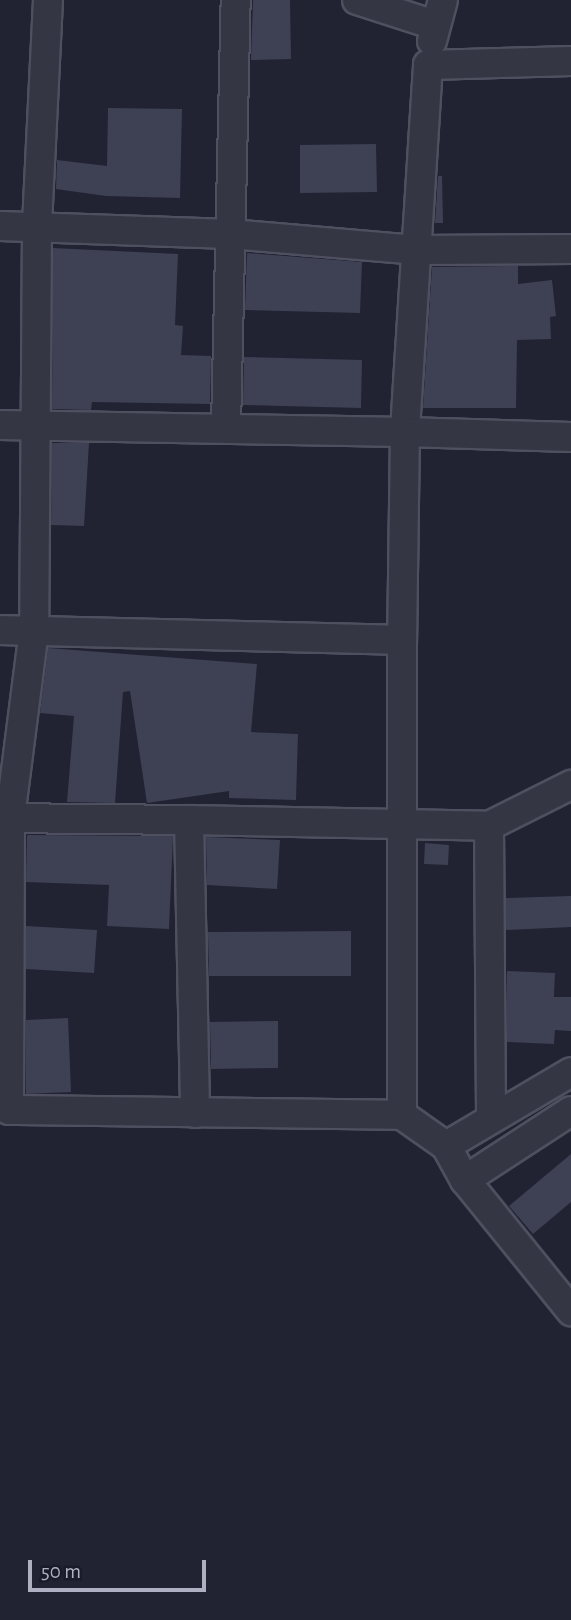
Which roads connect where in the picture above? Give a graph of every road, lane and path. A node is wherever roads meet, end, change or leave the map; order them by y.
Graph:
1 (48, 0) edge
2 (236, 0) edge
3 (358, 0) edge
4 (439, 13) edge
5 (571, 61) edge
6 (428, 65) junction
7 (0, 226) edge
8 (37, 227) junction
9 (230, 234) junction
10 (571, 249) edge
11 (418, 250) junction
12 (0, 425) edge
13 (36, 426) junction
14 (226, 427) junction
15 (405, 432) junction
16 (571, 437) edge
17 (0, 630) edge
18 (34, 630) junction
19 (402, 640) junction
20 (571, 785) edge
21 (5, 818) edge
22 (190, 820) junction
23 (399, 822) junction
24 (489, 826) junction
25 (3, 1003) edge
26 (571, 1072) edge
27 (571, 1111) edge
28 (195, 1113) junction
29 (402, 1115) junction
30 (491, 1118) junction
31 (446, 1146) junction
32 (466, 1180) junction
33 (571, 1311) edge

1 - 8 street
2 - 9 street
3 - 4 street
4 - 6 street
5 - 6 street
6 - 11 street
7 - 8 street
8 - 9 street
8 - 13 street
9 - 11 street
9 - 14 street
10 - 11 street
11 - 15 street
12 - 13 street
13 - 14 street
13 - 18 street
14 - 15 street
15 - 16 street
15 - 19 street
17 - 18 street
18 - 19 street
18 - 21 street
19 - 23 street
20 - 24 street
21 - 22 street
21 - 25 street
22 - 23 street
22 - 28 street
23 - 24 street
23 - 29 street
24 - 30 street
25 - 28 street
26 - 30 street
27 - 32 street
28 - 29 street
29 - 31 street
30 - 31 street
31 - 32 street
32 - 33 street

